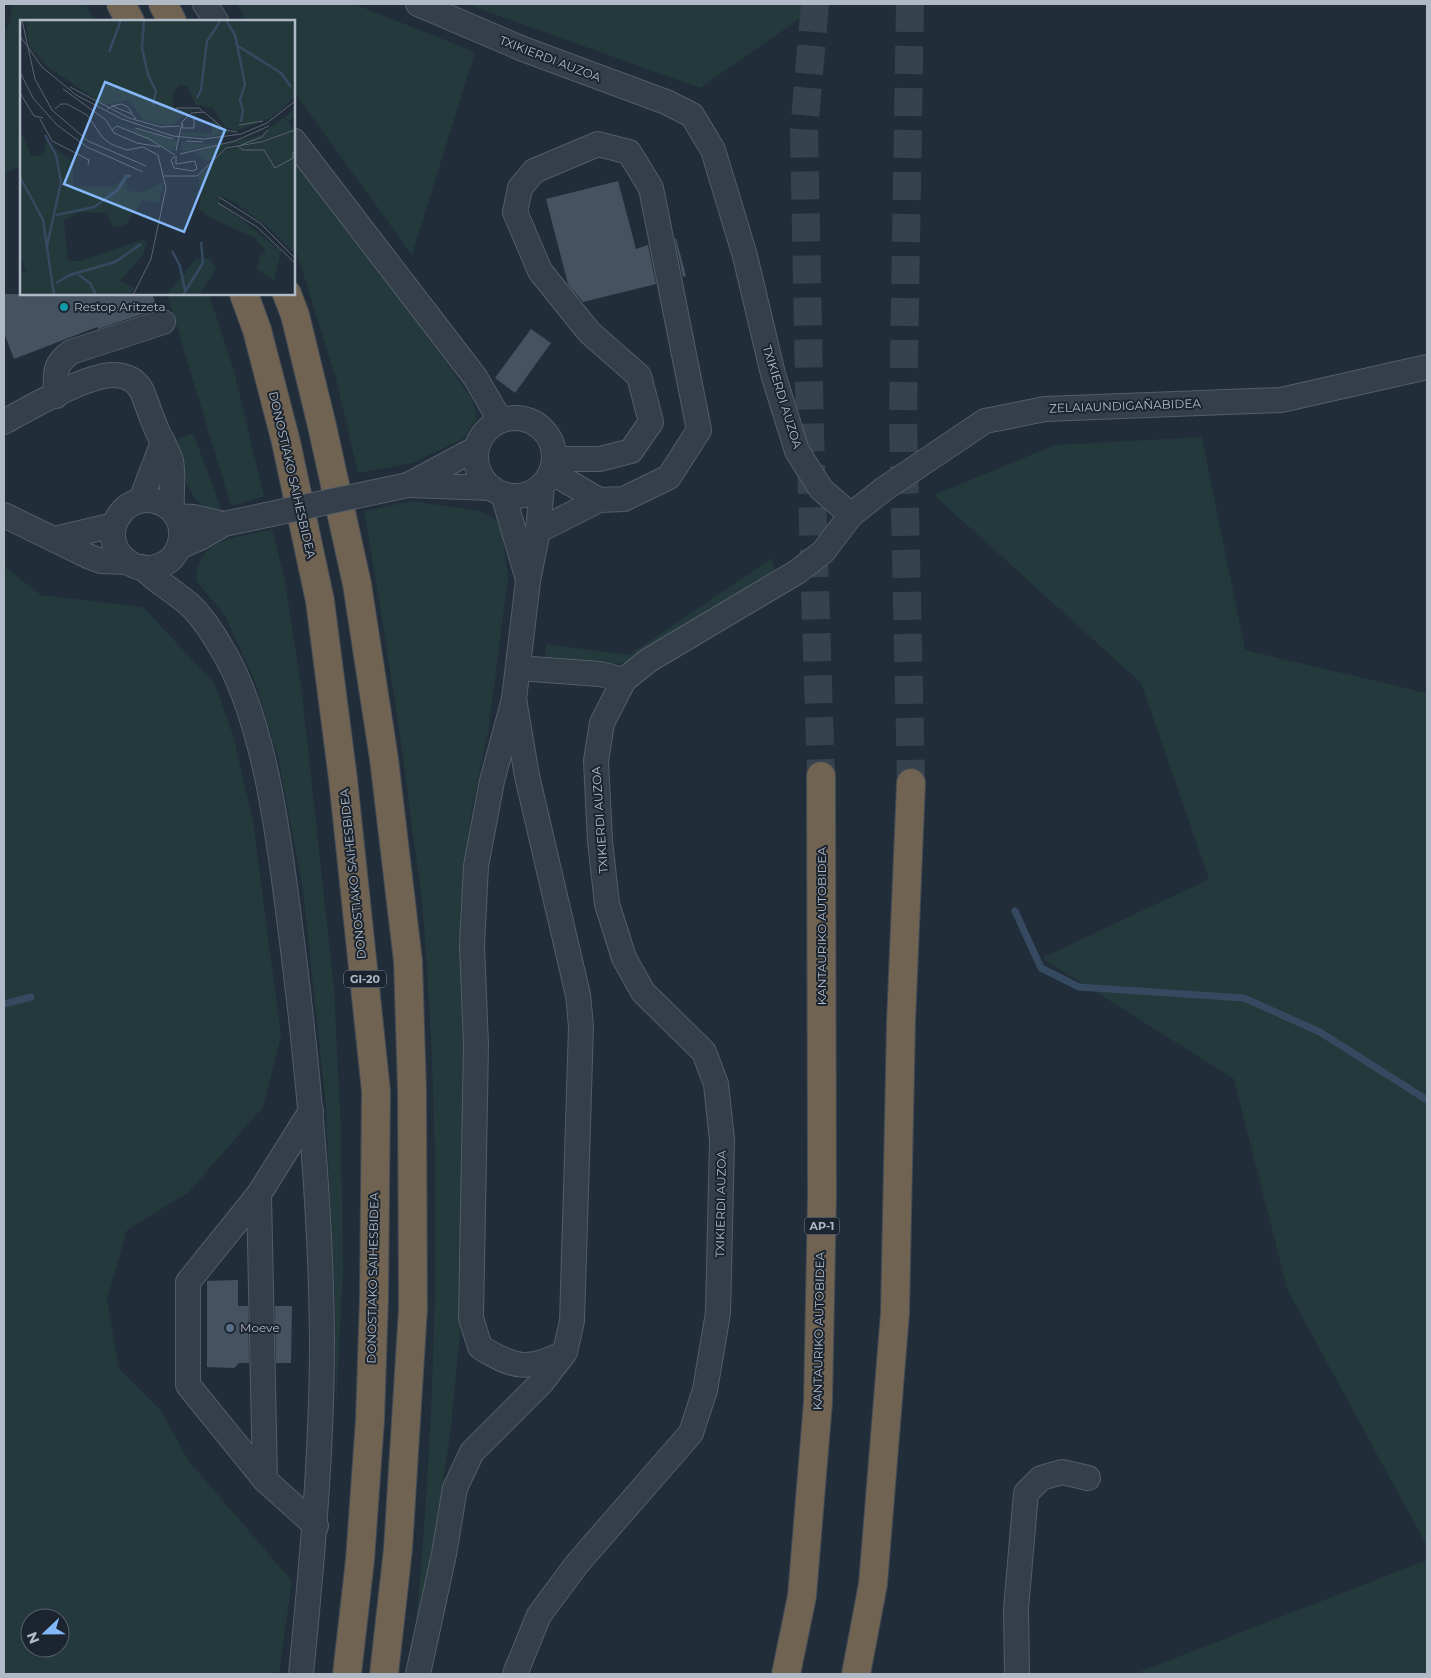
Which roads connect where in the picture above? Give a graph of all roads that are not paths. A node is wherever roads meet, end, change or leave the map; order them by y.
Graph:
1 (121, 4) edge
2 (163, 4) edge
3 (205, 4) edge
4 (418, 4) edge
5 (129, 20) edge
6 (171, 20) edge
7 (215, 20) edge
8 (295, 142) edge
9 (244, 295) edge
10 (287, 295) edge
11 (163, 322) dead end
12 (1427, 367) edge
13 (56, 396) junction
14 (500, 420) junction
15 (4, 422) edge
16 (163, 442) junction
17 (476, 448) junction
18 (549, 472) junction
19 (408, 485) junction
20 (497, 491) junction
21 (141, 500) junction
22 (599, 500) junction
23 (174, 513) junction
24 (4, 515) edge
25 (851, 515) junction
26 (224, 524) junction
27 (114, 525) junction
28 (538, 531) junction
29 (55, 539) junction
30 (176, 552) junction
31 (135, 565) junction
32 (528, 580) junction
33 (191, 607) junction
34 (518, 668) junction
35 (624, 680) junction
36 (514, 699) junction
37 (822, 776) tunnel mouth
38 (911, 783) tunnel mouth
39 (311, 1111) junction
40 (259, 1194) junction
41 (565, 1352) junction
42 (1088, 1478) dead end
43 (265, 1480) junction
44 (316, 1526) junction
45 (301, 1674) edge
46 (347, 1674) edge
47 (384, 1674) edge
48 (418, 1674) edge
49 (515, 1674) edge
50 (786, 1674) edge
51 (856, 1674) edge
52 (1017, 1674) edge

1 - 5 highway
2 - 6 highway
3 - 7 street
4 - 25 street, TXIKIERDI AUZOA
8 - 14 street
9 - 46 highway, DONOSTIAKO SAIHESBIDEA / GI-20
10 - 47 highway
11 - 13 street
12 - 25 street, ZELAIAUNDIGAÑABIDEA
13 - 15 street
13 - 16 street
14 - 17 street
14 - 18 street
16 - 21 street
16 - 23 street
17 - 19 street
17 - 20 street
18 - 20 street
18 - 22 street
18 - 22 street
18 - 28 street
19 - 20 street
19 - 26 street, bridge
20 - 32 street
21 - 23 street
21 - 27 street
22 - 28 street
23 - 26 street
23 - 30 street
24 - 29 street
25 - 35 street, TXIKIERDI AUZOA
26 - 30 street
27 - 29 street
27 - 31 street
28 - 32 street
29 - 31 street
30 - 31 street
30 - 33 street
31 - 33 street
32 - 34 street
33 - 39 street
34 - 35 street
34 - 36 street
35 - 49 street, TXIKIERDI AUZOA
36 - 41 street
36 - 41 street
37 - 50 highway, KANTAURIKO AUTOBIDEA / AP-1
38 - 51 highway
39 - 40 street
39 - 44 street
40 - 43 street
40 - 43 street
41 - 48 street
42 - 52 street
43 - 44 street
44 - 45 street

